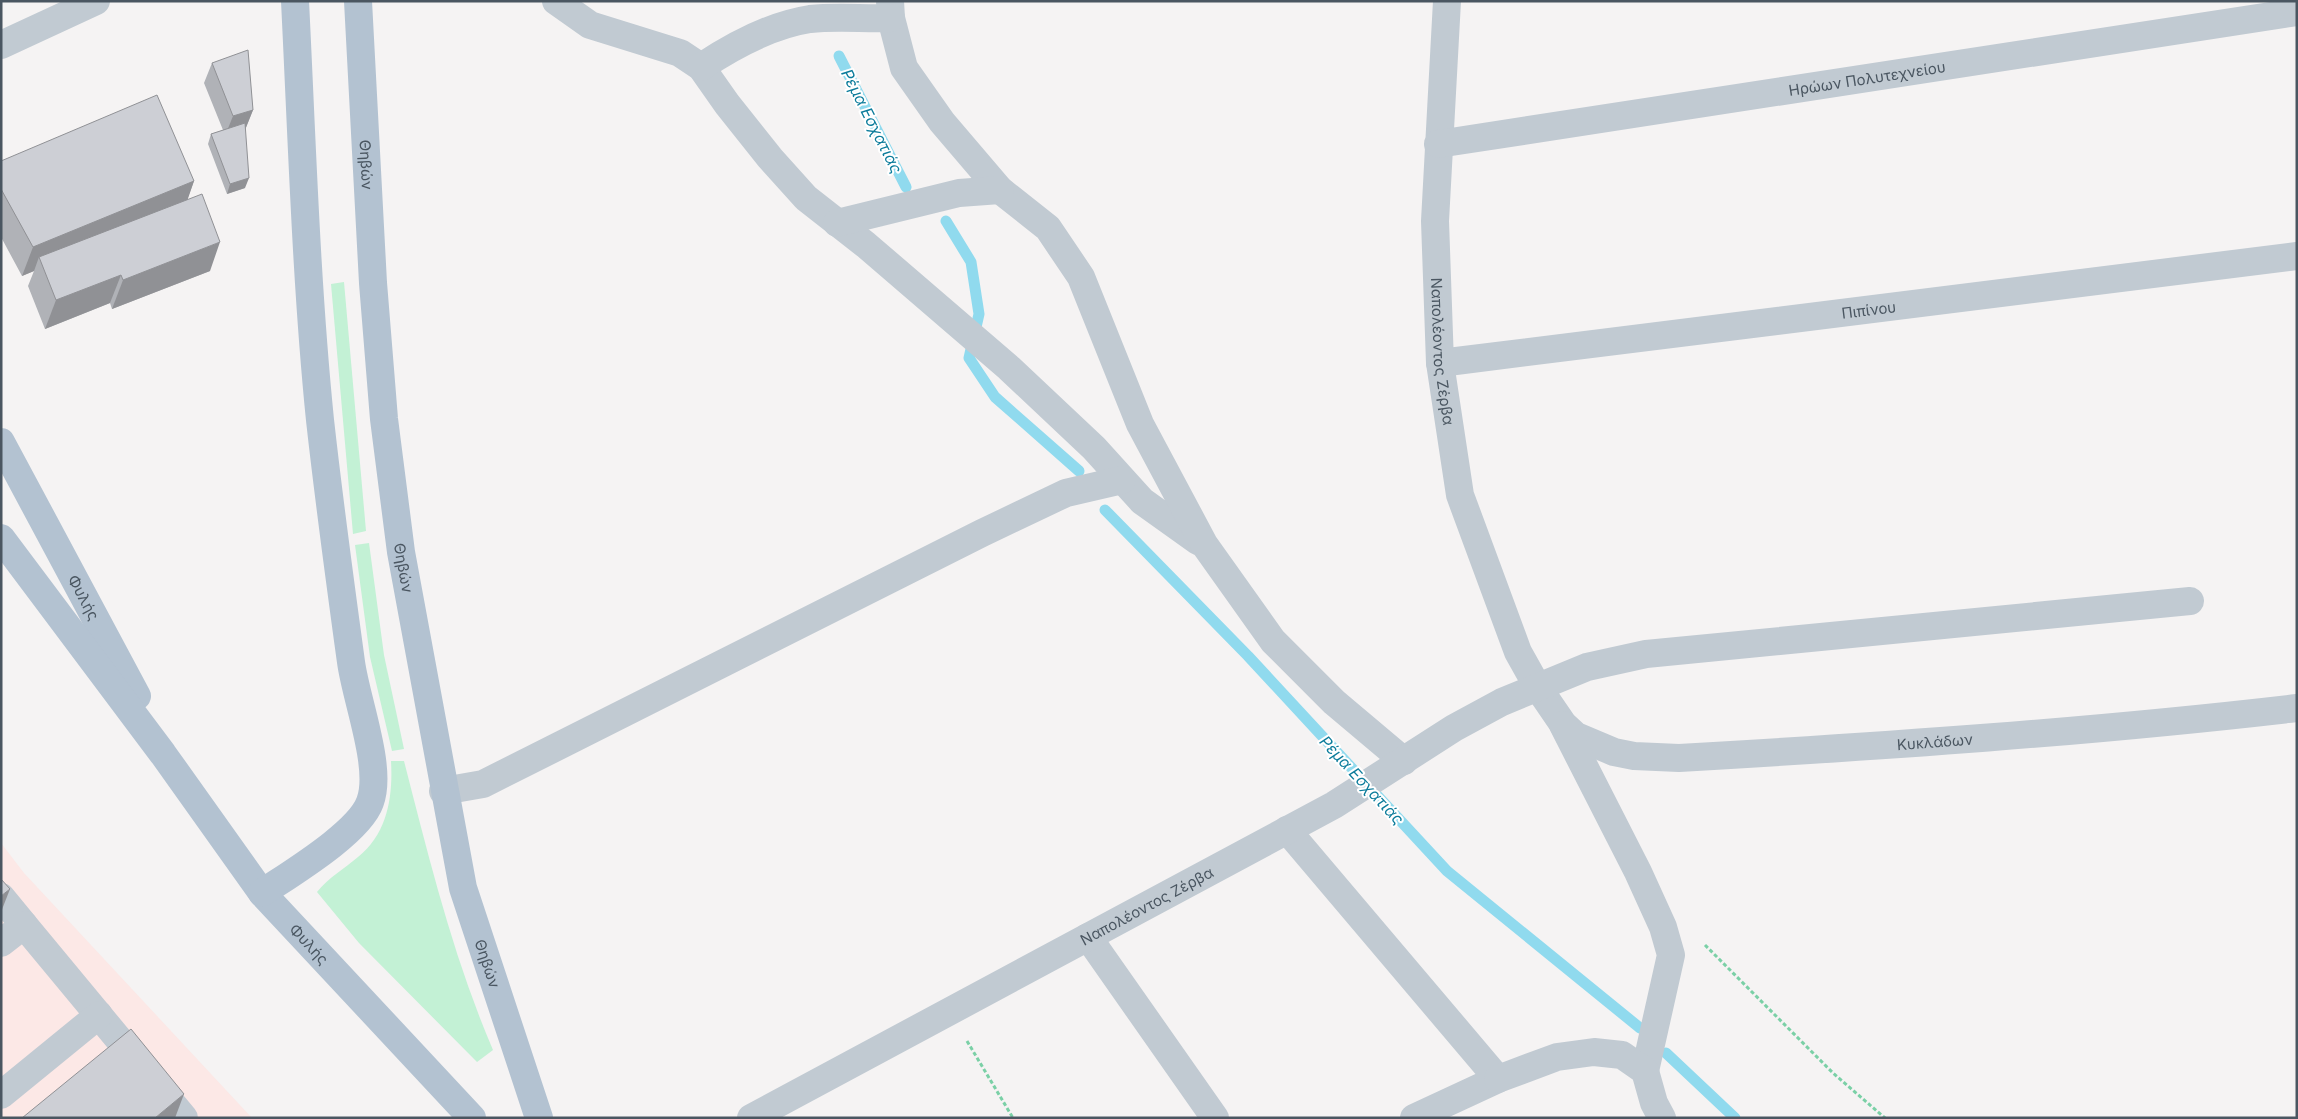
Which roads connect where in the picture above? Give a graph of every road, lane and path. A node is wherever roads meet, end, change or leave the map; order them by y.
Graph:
1 (96, 1) edge
2 (295, 1) edge
3 (358, 1) edge
4 (556, 1) edge
5 (1447, 1) edge
6 (891, 10) edge
7 (2297, 12) edge
8 (1, 44) edge
9 (702, 67) junction
10 (1438, 144) junction
11 (1000, 190) junction
12 (837, 223) junction
13 (2297, 256) edge
14 (1440, 363) junction
15 (1, 442) edge
16 (1122, 480) junction
17 (1, 538) edge
18 (1204, 544) junction
19 (2190, 602) dead end
20 (1536, 686) junction
21 (2297, 708) edge
22 (1570, 730) junction
23 (164, 754) junction
24 (1396, 766) junction
25 (443, 791) junction
26 (1287, 830) junction
27 (262, 893) junction
28 (1, 897) edge
29 (1659, 919) junction
30 (24, 925) junction
31 (1088, 937) junction
32 (1, 943) edge
33 (948, 1012) junction
34 (99, 1014) junction
35 (1645, 1072) junction
36 (1498, 1079) junction
37 (1, 1095) edge
38 (184, 1118) edge
39 (472, 1118) edge
40 (539, 1118) edge
41 (751, 1118) edge
42 (1013, 1118) edge
43 (1216, 1118) edge
44 (1415, 1118) edge
45 (1662, 1118) edge
46 (1885, 1118) edge

1 - 8 street
2 - 27 main road
3 - 25 main road, Θηβών
4 - 9 street
5 - 10 street, Ναπολέοντος Ζέρβα
6 - 9 street
6 - 11 street
7 - 10 street, Ηρώων Πολυτεχνείου
9 - 12 street
10 - 14 street, Ναπολέοντος Ζέρβα
11 - 12 street
11 - 18 street
12 - 16 street
13 - 14 street, Πιπίνου
14 - 20 street, Ναπολέοντος Ζέρβα
15 - 23 main road, Φυλής
16 - 18 street
16 - 25 street
17 - 23 main road, Φυλής
18 - 24 street
19 - 20 street
20 - 22 street, Ναπολέοντος Ζέρβα
20 - 24 street, Ναπολέοντος Ζέρβα
21 - 22 street, Κυκλάδων
22 - 29 street, Ναπολέοντος Ζέρβα
23 - 27 main road, Φυλής
24 - 26 street, Ναπολέοντος Ζέρβα
25 - 40 main road, Θηβών
26 - 31 street, Ναπολέοντος Ζέρβα
26 - 36 street
27 - 39 main road, Φυλής
28 - 30 street
29 - 35 street, Ναπολέοντος Ζέρβα
29 - 46 path
30 - 32 street
30 - 34 street
31 - 33 street, Ναπολέοντος Ζέρβα
31 - 43 street
33 - 41 street, Ναπολέοντος Ζέρβα
33 - 42 path
34 - 37 street
34 - 38 street
35 - 36 street
35 - 45 street
36 - 44 street

